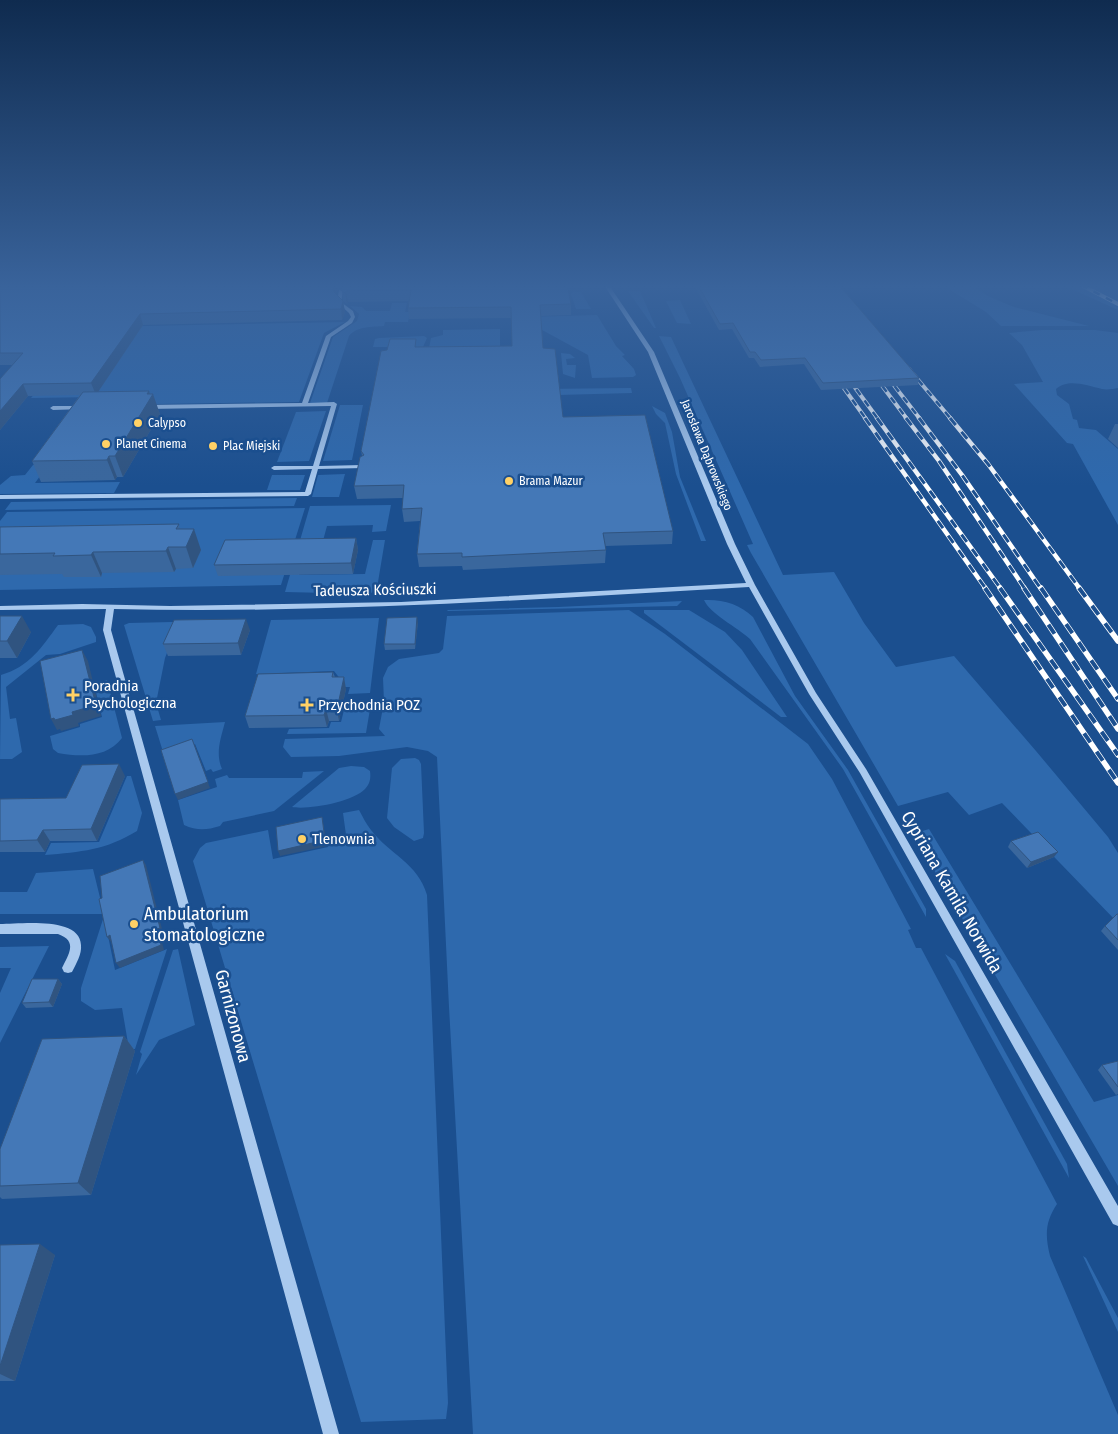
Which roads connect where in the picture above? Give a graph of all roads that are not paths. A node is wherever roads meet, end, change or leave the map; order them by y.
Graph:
1 (323, 352) edge
2 (651, 352) edge
3 (304, 405) junction
4 (140, 407) edge
5 (54, 408) dead end
6 (92, 408) edge
7 (362, 467) edge
8 (274, 468) dead end
9 (316, 468) junction
10 (0, 497) edge
11 (751, 585) junction
12 (110, 607) junction
13 (0, 608) edge
14 (165, 835) joint
15 (0, 929) edge
16 (68, 968) dead end
17 (1118, 1219) edge
18 (331, 1434) edge

1 - 3 street
2 - 11 street, Jarosława Dąbrowskiego
3 - 4 street
3 - 9 street
5 - 6 street
7 - 9 street
8 - 9 street
9 - 10 street
11 - 12 street, Tadeusza Kościuszki
11 - 17 street, Cypriana Kamila Norwida
12 - 13 street, Tadeusza Kościuszki
12 - 14 street, Garnizonowa
14 - 18 street, Garnizonowa
15 - 16 street

